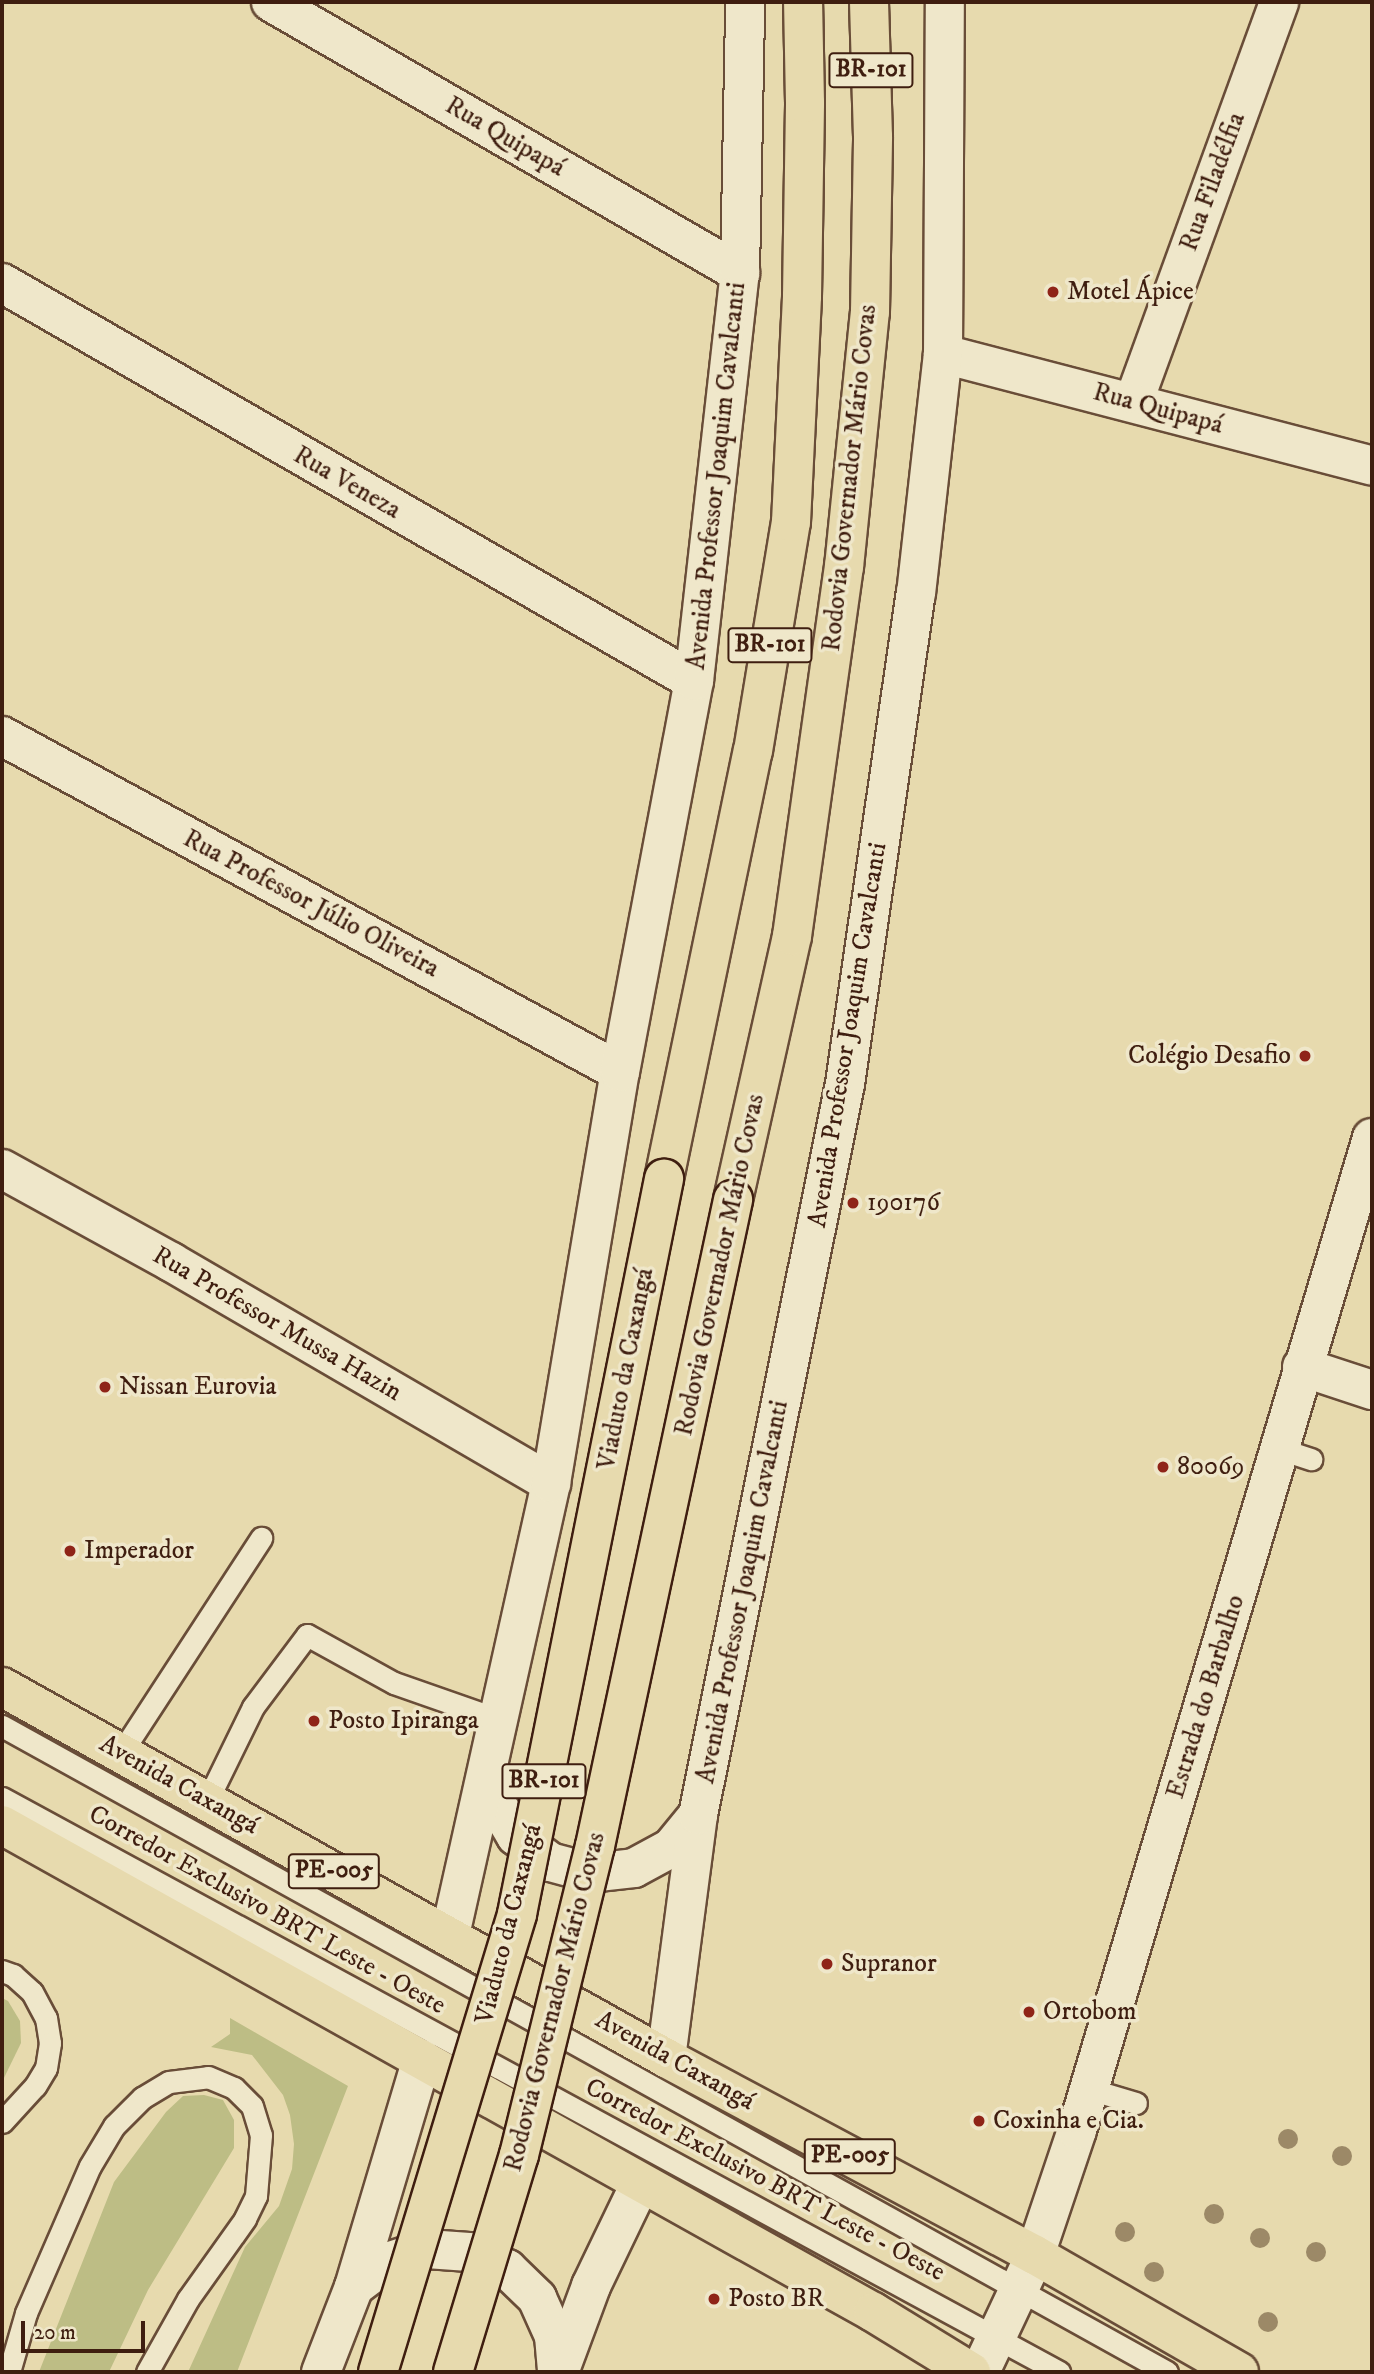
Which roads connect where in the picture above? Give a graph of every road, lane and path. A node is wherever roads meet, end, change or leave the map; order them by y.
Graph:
1 (271, 2) edge
2 (745, 2) edge
3 (778, 2) edge
4 (803, 2) edge
5 (869, 2) edge
6 (885, 2) edge
7 (945, 2) edge
8 (1279, 2) edge
9 (805, 103) junction
10 (873, 137) junction
11 (740, 273) junction
12 (2, 283) edge
13 (943, 354) junction
14 (1134, 401) junction
15 (1372, 466) edge
16 (694, 681) junction
17 (2, 736) edge
18 (620, 1072) junction
19 (1372, 1138) edge
20 (2, 1169) edge
21 (664, 1178) joint
22 (1303, 1367) junction
23 (1372, 1390) edge
24 (551, 1483) junction
25 (261, 1538) dead end
26 (2, 1686) edge
27 (497, 1719) junction
28 (2, 1726) edge
29 (121, 1753) junction
30 (487, 1758) junction
31 (2, 1797) edge
32 (207, 1801) junction
33 (698, 1815) junction
34 (2, 1825) edge
35 (450, 1935) junction
36 (2, 1970) edge
37 (666, 2058) junction
38 (422, 2059) junction
39 (1089, 2089) junction
40 (1136, 2103) dead end
41 (2, 2122) edge
42 (640, 2184) junction
43 (1028, 2272) junction
44 (354, 2287) junction
45 (997, 2338) junction
46 (9, 2372) edge
47 (146, 2372) edge
48 (321, 2372) edge
49 (378, 2372) edge
50 (453, 2372) edge
51 (558, 2372) edge
52 (971, 2372) edge
53 (980, 2372) edge
54 (1059, 2372) edge
55 (1167, 2372) edge
56 (1239, 2372) edge

1 - 11 main road, Rua Quipapá
2 - 11 main road, Avenida Professor Joaquim Cavalcanti
3 - 9 main road
4 - 9 main road, BR-101
5 - 10 main road, BR-101
6 - 10 main road
7 - 13 main road, Avenida Professor Joaquim Cavalcanti
8 - 14 main road, Rua Filadélfia
9 - 21 main road, Rodovia Governador Mário Covas / BR-101
10 - 50 main road, Rodovia Governador Mário Covas / BR-101, bridge
11 - 16 main road, Avenida Professor Joaquim Cavalcanti
12 - 16 main road, Rua Veneza
13 - 14 main road, Rua Quipapá
13 - 33 main road, Avenida Professor Joaquim Cavalcanti
14 - 15 main road, Rua Quipapá
16 - 18 main road, Avenida Professor Joaquim Cavalcanti
17 - 18 main road, Rua Professor Júlio Oliveira
18 - 24 main road, Avenida Professor Joaquim Cavalcanti
19 - 22 main road, Estrada do Barbalho
20 - 24 main road, Rua Professor Mussa Hazin
21 - 49 main road, Viaduto da Caxangá / BR-101, bridge
22 - 23 main road
22 - 39 main road, Estrada do Barbalho
24 - 27 main road, Avenida Professor Joaquim Cavalcanti
25 - 29 lane
26 - 29 main road, Avenida Caxangá / PE-005
27 - 30 main road, Avenida Professor Joaquim Cavalcanti
27 - 32 lane
28 - 43 lane, Corredor Exclusivo BRT Leste - Oeste
29 - 32 main road, Avenida Caxangá / PE-005
30 - 33 main road
30 - 35 main road, Avenida Professor Joaquim Cavalcanti
31 - 45 lane, Corredor Exclusivo BRT Leste - Oeste
32 - 35 main road, Avenida Caxangá / PE-005
33 - 37 main road, Avenida Professor Joaquim Cavalcanti
34 - 38 main road
35 - 37 main road, Avenida Caxangá / PE-005
36 - 41 lane
37 - 43 main road, Avenida Caxangá / PE-005
38 - 42 main road
38 - 44 main road
39 - 40 lane
39 - 43 main road, Estrada do Barbalho
42 - 51 main road
42 - 52 main road
43 - 45 main road, Estrada do Barbalho
43 - 55 lane, Corredor Exclusivo BRT Leste - Oeste
43 - 56 main road, Avenida Caxangá / PE-005
44 - 48 main road
44 - 51 main road
45 - 53 main road, Estrada do Barbalho
45 - 54 lane, Corredor Exclusivo BRT Leste - Oeste
46 - 47 lane

